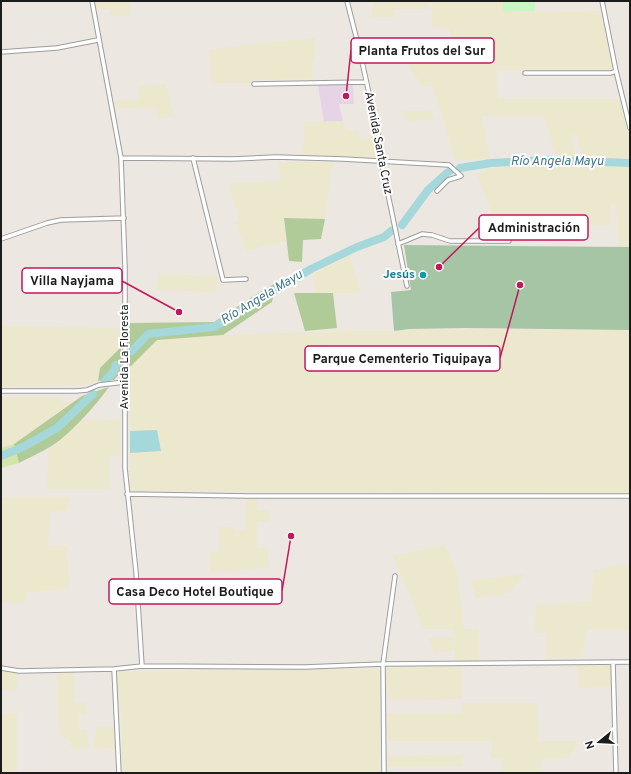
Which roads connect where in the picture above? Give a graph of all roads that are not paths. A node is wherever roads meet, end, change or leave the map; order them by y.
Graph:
1 (92, 1) edge
2 (347, 1) edge
3 (602, 1) edge
4 (98, 40) junction
5 (1, 52) edge
6 (616, 71) junction
7 (525, 73) dead end
8 (366, 82) junction
9 (254, 84) dead end
10 (630, 128) edge
11 (120, 158) junction
12 (193, 158) junction
13 (382, 161) junction
14 (437, 191) dead end
15 (124, 218) junction
16 (1, 239) edge
17 (508, 241) dead end
18 (398, 244) junction
19 (246, 279) dead end
20 (407, 286) dead end
21 (125, 382) junction
22 (1, 391) edge
23 (127, 494) junction
24 (630, 496) edge
25 (395, 576) dead end
26 (613, 662) junction
27 (630, 662) edge
28 (383, 664) junction
29 (142, 666) junction
30 (1, 668) edge
31 (114, 668) junction
32 (119, 773) edge
33 (384, 773) edge
34 (616, 773) edge

1 - 4 street, Avenida La Floresta
2 - 8 street, Avenida Santa Cruz
3 - 6 street
4 - 5 street
4 - 11 street, Avenida La Floresta
6 - 7 street
6 - 10 street
8 - 9 street
8 - 13 street, Avenida Santa Cruz
11 - 12 street
11 - 15 street, Avenida La Floresta
12 - 13 street
12 - 19 street
13 - 14 street
13 - 18 street, Avenida Santa Cruz
15 - 16 street
15 - 21 street, Avenida La Floresta
17 - 18 street
18 - 20 street, Avenida Santa Cruz
21 - 22 street
21 - 23 street, Avenida La Floresta
23 - 24 street
23 - 29 street, Avenida La Floresta
25 - 28 street
26 - 27 street
26 - 28 street
26 - 34 street
28 - 29 street
28 - 33 street
29 - 31 street
30 - 31 street
31 - 32 street

